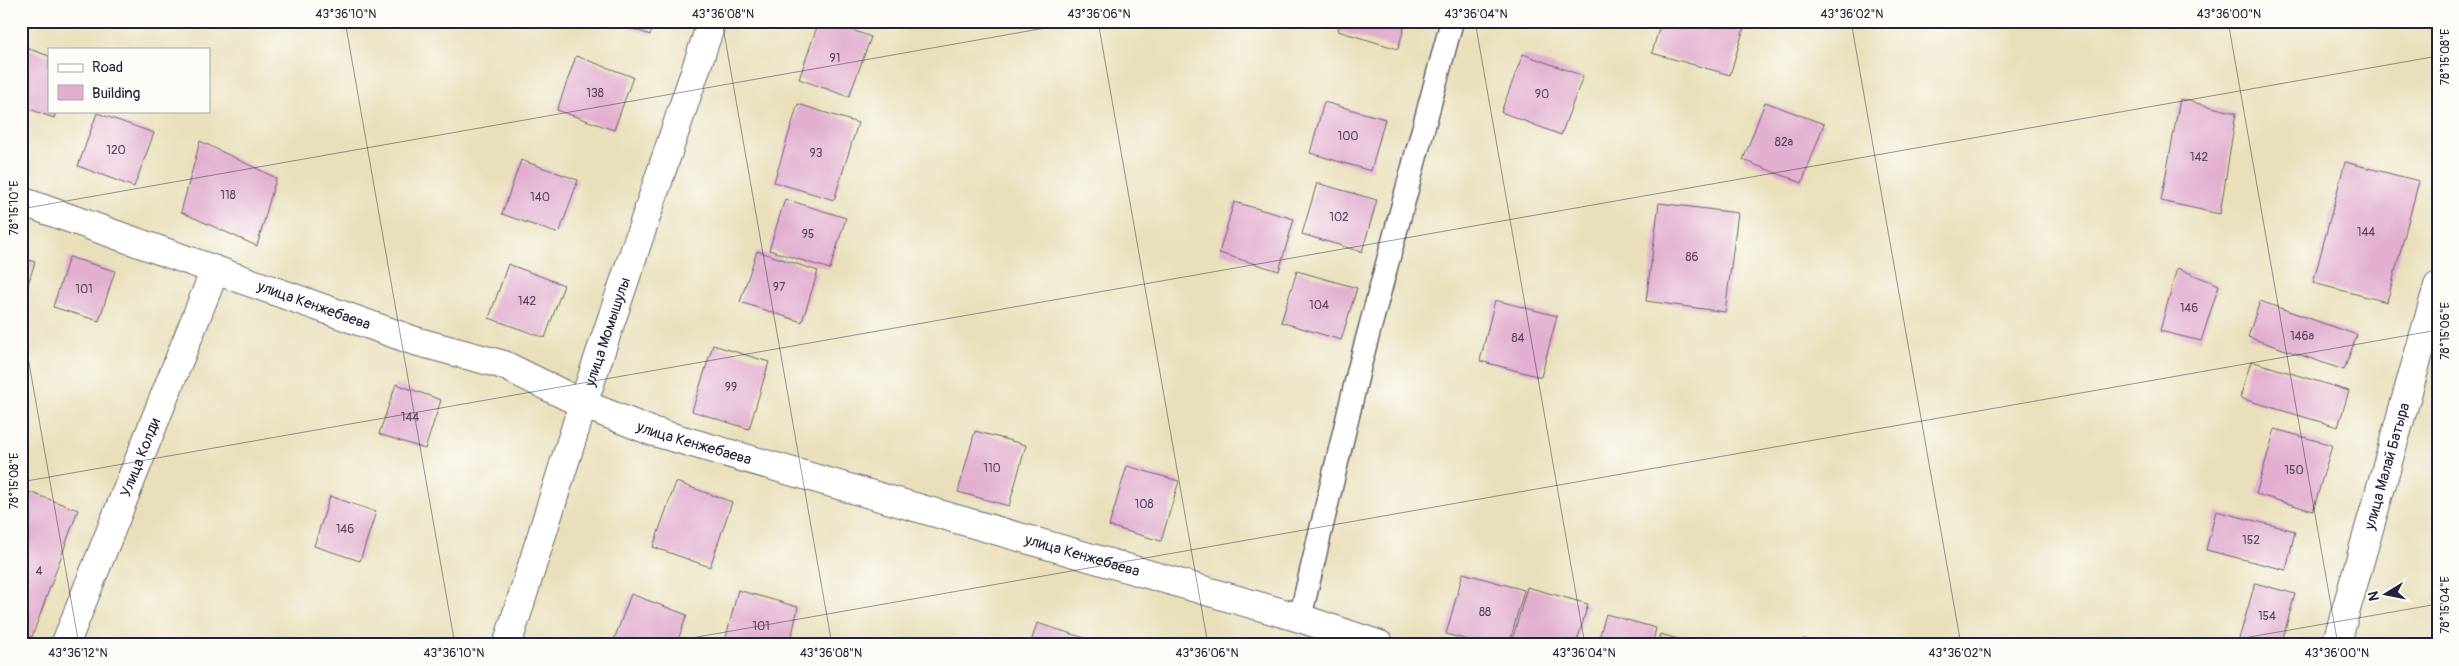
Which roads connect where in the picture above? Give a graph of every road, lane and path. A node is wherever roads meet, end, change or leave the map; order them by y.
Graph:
1 (712, 21) edge
2 (1452, 21) edge
3 (21, 201) edge
4 (215, 270) junction
5 (2438, 286) edge
6 (584, 404) junction
7 (1300, 618) junction
8 (65, 645) edge
9 (507, 645) edge
10 (1380, 645) edge
11 (2336, 645) edge

1 - 6 street, улица Момышулы
2 - 7 lane
3 - 4 street, улица Кенжебаева
4 - 6 street, улица Кенжебаева
4 - 8 street, Улица Колди
5 - 11 street, улица Малай Батыра
6 - 7 street, улица Кенжебаева
6 - 9 street, улица Момышулы
7 - 10 street, улица Кенжебаева

